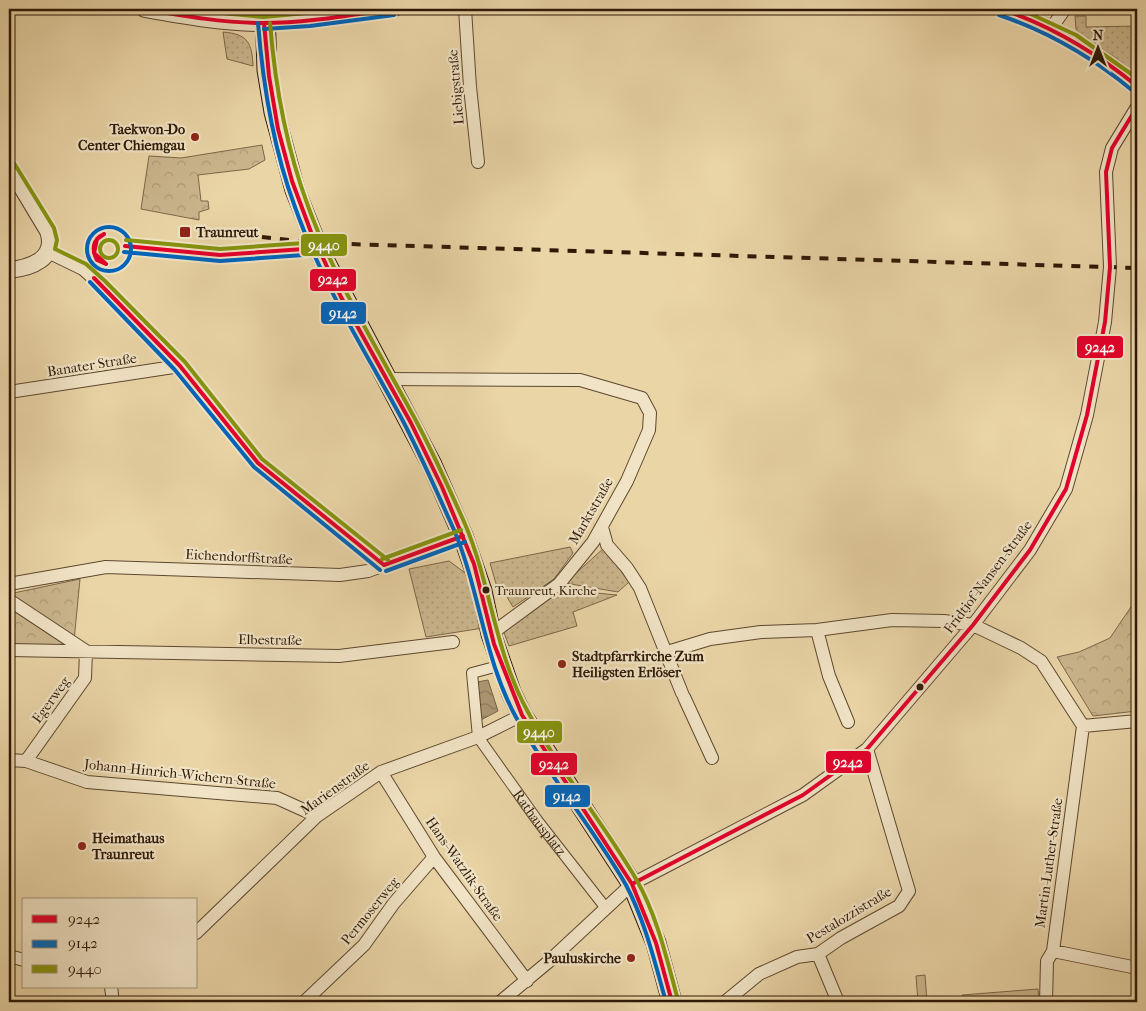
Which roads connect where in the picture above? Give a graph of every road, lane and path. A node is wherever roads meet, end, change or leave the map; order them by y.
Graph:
1 (145, 9) edge
2 (393, 9) edge
3 (466, 9) edge
4 (1001, 9) edge
5 (1065, 9) edge
6 (265, 16) edge
7 (1052, 27) junction
8 (1137, 86) edge
9 (1137, 107) edge
10 (478, 162) dead end
11 (9, 166) edge
12 (48, 252) junction
13 (9, 270) edge
14 (180, 366) junction
15 (385, 379) junction
16 (9, 392) edge
17 (602, 527) junction
18 (463, 536) junction
19 (384, 565) junction
20 (9, 584) edge
21 (9, 600) edge
22 (973, 625) junction
23 (818, 630) junction
24 (491, 634) junction
25 (453, 642) dead end
26 (9, 650) edge
27 (86, 651) junction
28 (664, 653) junction
29 (502, 665) junction
30 (522, 715) junction
31 (1137, 721) edge
32 (848, 722) dead end
33 (1083, 726) junction
34 (478, 737) junction
35 (867, 749) junction
36 (712, 758) dead end
37 (9, 760) edge
38 (26, 761) junction
39 (380, 772) junction
40 (317, 816) junction
41 (434, 857) junction
42 (632, 884) junction
43 (605, 907) junction
44 (198, 931) edge
45 (1053, 951) junction
46 (818, 954) junction
47 (9, 956) edge
48 (22, 959) edge
49 (1137, 968) edge
50 (527, 981) junction
51 (111, 988) edge
52 (113, 1002) edge
53 (304, 1002) edge
54 (500, 1002) edge
55 (672, 1002) edge
56 (725, 1002) edge
57 (838, 1002) edge
58 (1046, 1002) edge

1 - 6 street
2 - 6 street
3 - 10 street, Liebigstraße
4 - 7 street
5 - 7 street
6 - 15 main road
7 - 8 street
9 - 22 street, Fridtjof-Nansen-Straße
11 - 12 street
12 - 13 street
12 - 14 street
14 - 16 street, Banater Straße
14 - 19 street
15 - 17 street, Marktstraße
15 - 18 main road
17 - 24 street, Marktstraße
17 - 28 street
18 - 19 street, Eichendorffstraße
18 - 24 main road
19 - 20 street, Eichendorffstraße
21 - 27 street
22 - 23 street
22 - 33 street
22 - 35 street, Fridtjof-Nansen-Straße
23 - 28 street
23 - 32 street
24 - 29 main road
25 - 27 street, Elbestraße
26 - 27 street, Elbestraße
27 - 38 street, Egerweg
28 - 36 street
29 - 30 main road
29 - 34 street
30 - 34 street, Marienstraße
30 - 42 main road
31 - 33 street
33 - 45 street, Martin-Luther-Straße
34 - 39 street, Marienstraße
34 - 43 street, Rathausplatz
35 - 42 street, Fridtjof-Nansen-Straße
35 - 46 street, Pestalozzistraße
37 - 38 street, Johann-Hinrich-Wichern-Straße
38 - 40 street, Johann-Hinrich-Wichern-Straße
39 - 40 street, Marienstraße
39 - 41 street, Hans-Watzlik-Straße
40 - 44 street, Marienstraße
41 - 50 street, Hans-Watzlik-Straße
41 - 53 street, Permoserweg
42 - 43 street, Fridtjof-Nansen-Straße
42 - 55 main road
43 - 50 street, Fridtjof-Nansen-Straße
45 - 49 street
45 - 58 street, Martin-Luther-Straße
46 - 56 street, Pestalozzistraße
46 - 57 street
47 - 48 street
50 - 54 street, Fridtjof-Nansen-Straße
51 - 52 street

